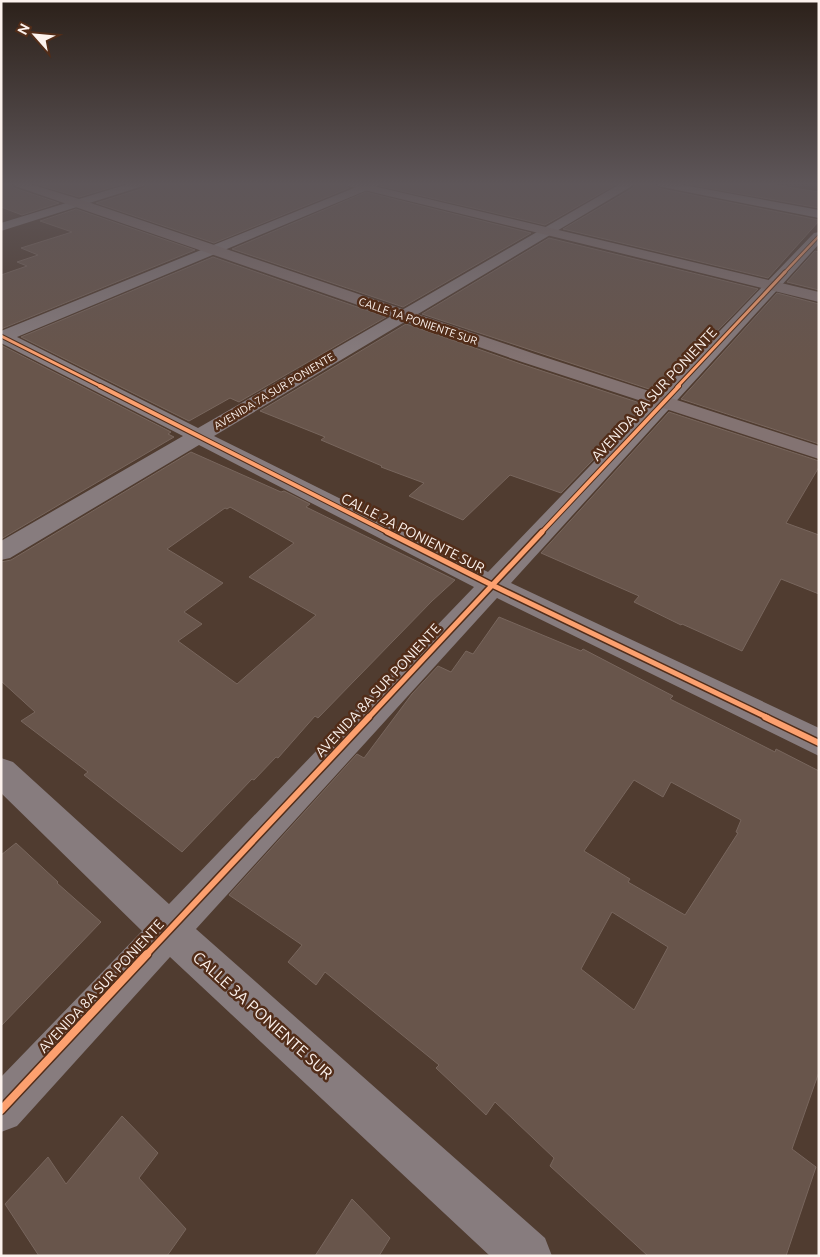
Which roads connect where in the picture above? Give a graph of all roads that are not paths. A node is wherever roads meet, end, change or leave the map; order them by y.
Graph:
1 (192, 243) edge
2 (229, 243) edge
3 (527, 243) edge
4 (594, 243) edge
5 (813, 243) edge
6 (212, 250) junction
7 (771, 286) junction
8 (819, 297) edge
9 (402, 315) junction
10 (2, 337) edge
11 (661, 403) junction
12 (196, 437) junction
13 (819, 453) edge
14 (1, 552) edge
15 (492, 585) junction
16 (819, 743) edge
17 (1, 772) edge
18 (169, 930) junction
19 (1, 1110) edge
20 (527, 1256) edge

1 - 6 main road, CALLE 1A PONIENTE SUR
2 - 6 street
3 - 9 street, AVENIDA 7A SUR PONIENTE
4 - 7 main road
5 - 7 street, AVENIDA 8A SUR PONIENTE
6 - 9 main road, CALLE 1A PONIENTE SUR
6 - 10 street
7 - 8 main road
7 - 11 street, AVENIDA 8A SUR PONIENTE
9 - 11 main road, CALLE 1A PONIENTE SUR
9 - 12 street, AVENIDA 7A SUR PONIENTE
10 - 12 street, CALLE 2A PONIENTE SUR
11 - 13 main road, CALLE 1A PONIENTE SUR
11 - 15 street, AVENIDA 8A SUR PONIENTE
12 - 14 street, AVENIDA 7A SUR PONIENTE
12 - 15 street, CALLE 2A PONIENTE SUR
15 - 16 street, CALLE 2A PONIENTE SUR
15 - 18 street, AVENIDA 8A SUR PONIENTE
17 - 18 street, CALLE 3A PONIENTE SUR
18 - 19 street, AVENIDA 8A SUR PONIENTE
18 - 20 street, CALLE 3A PONIENTE SUR

